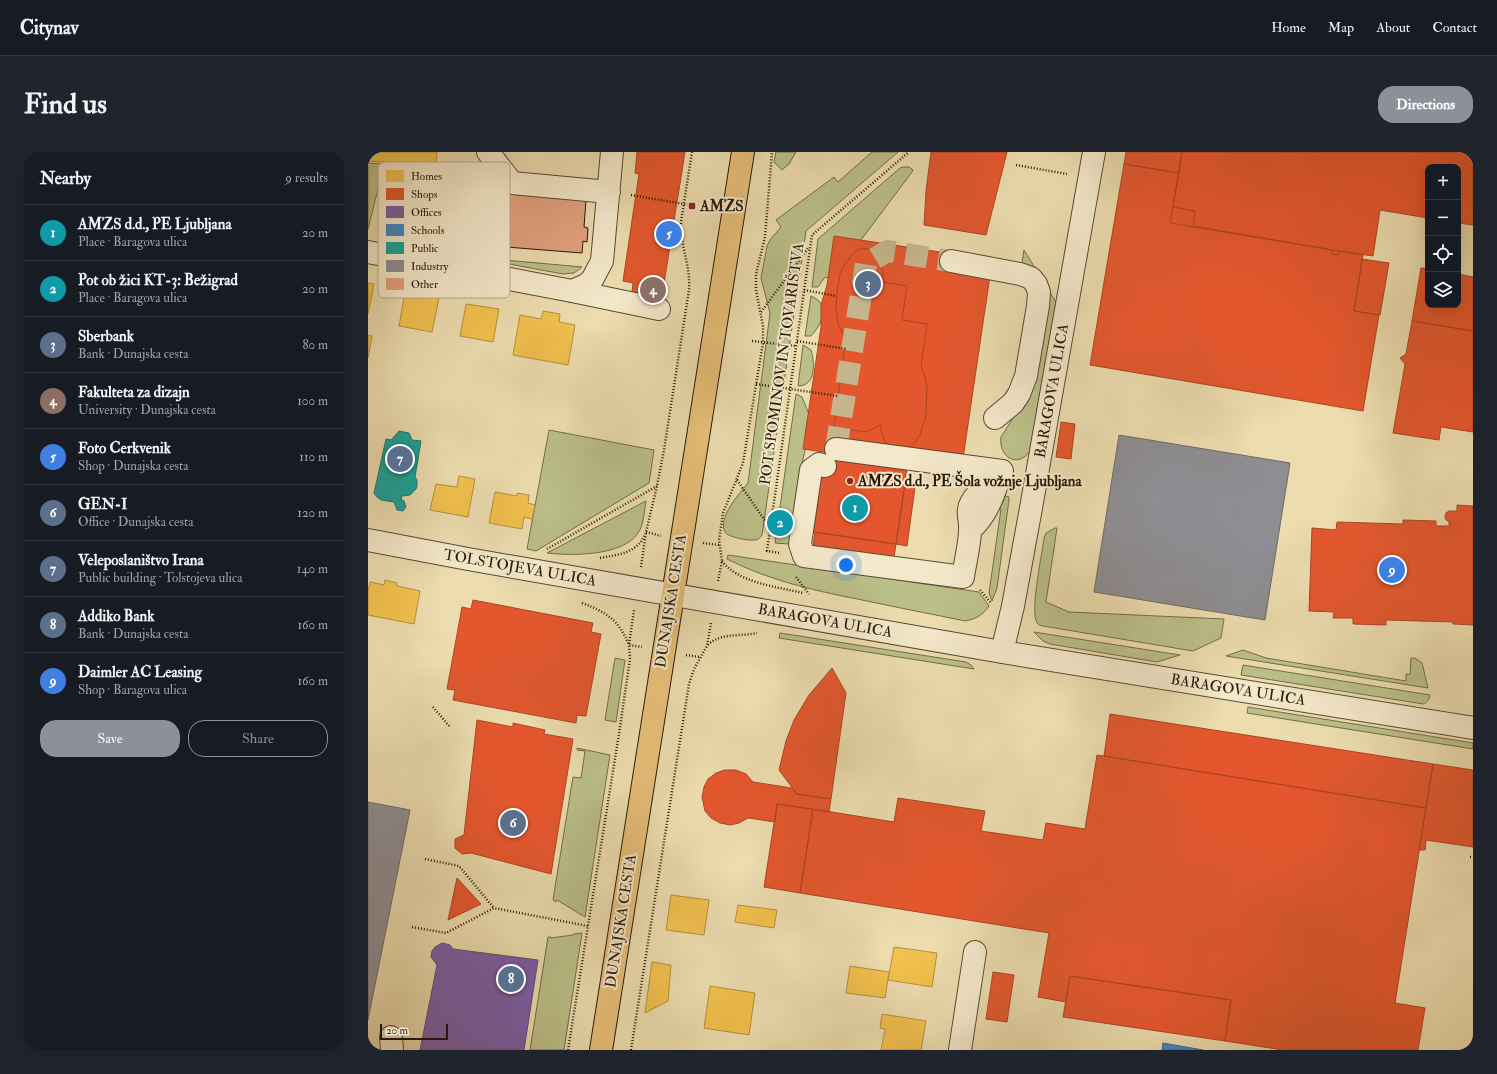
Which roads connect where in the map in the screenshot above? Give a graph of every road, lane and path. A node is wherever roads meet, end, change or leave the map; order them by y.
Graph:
1 (488, 152) edge
2 (612, 152) edge
3 (692, 152) edge
4 (743, 152) edge
5 (772, 152) edge
6 (909, 152) edge
7 (1094, 152) edge
8 (496, 162) edge
9 (1016, 165) dead end
10 (1089, 178) junction
11 (510, 180) edge
12 (609, 192) junction
13 (684, 204) junction
14 (696, 206) dead end
15 (811, 246) junction
16 (368, 252) edge
17 (378, 254) edge
18 (951, 261) tunnel mouth
19 (510, 279) edge
20 (804, 290) junction
21 (572, 291) junction
22 (836, 296) dead end
23 (659, 310) dead end
24 (761, 313) junction
25 (752, 341) dead end
26 (797, 341) junction
27 (763, 342) junction
28 (796, 346) junction
29 (846, 348) dead end
30 (756, 384) junction
31 (790, 389) junction
32 (838, 396) dead end
33 (995, 418) dead end
34 (1002, 471) junction
35 (737, 480) junction
36 (657, 486) junction
37 (770, 528) junction
38 (970, 530) junction
39 (646, 532) junction
40 (654, 534) dead end
41 (368, 540) edge
42 (709, 544) dead end
43 (719, 545) junction
44 (767, 551) dead end
45 (643, 556) dead end
46 (722, 561) junction
47 (519, 568) junction
48 (719, 572) dead end
49 (963, 577) junction
50 (672, 594) junction
51 (809, 594) dead end
52 (577, 602) dead end
53 (993, 606) dead end
54 (632, 625) dead end
55 (710, 628) dead end
56 (749, 635) dead end
57 (629, 645) junction
58 (636, 646) dead end
59 (707, 646) junction
60 (1002, 652) junction
61 (689, 655) dead end
62 (700, 657) junction
63 (433, 707) dead end
64 (450, 727) dead end
65 (1473, 728) edge
66 (425, 859) dead end
67 (494, 908) junction
68 (588, 926) junction
69 (412, 927) dead end
70 (975, 952) dead end
71 (568, 1050) edge
72 (601, 1050) edge
73 (631, 1050) edge
74 (960, 1050) edge

1 - 8 street
2 - 12 street
3 - 13 path
4 - 50 main road, DUNAJSKA CESTA
5 - 24 path
6 - 15 path, POT SPOMINOV IN TOVARIŠTVA
7 - 10 street, BARAGOVA ULICA
9 - 10 path
10 - 60 street, BARAGOVA ULICA
11 - 12 street
12 - 13 path
12 - 21 street
13 - 14 path
13 - 36 path
15 - 20 path, POT SPOMINOV IN TOVARIŠTVA
15 - 24 path
16 - 17 street
18 - 33 street
19 - 21 street
20 - 22 path
20 - 26 path, POT SPOMINOV IN TOVARIŠTVA
21 - 23 street
24 - 27 path
25 - 27 path
26 - 28 path, POT SPOMINOV IN TOVARIŠTVA
26 - 29 path
27 - 28 path
27 - 30 path
28 - 31 path, POT SPOMINOV IN TOVARIŠTVA
30 - 31 path
30 - 35 path
31 - 32 path
31 - 37 path, POT SPOMINOV IN TOVARIŠTVA
34 - 38 street
34 - 38 street
34 - 49 street
35 - 37 path
35 - 43 path
36 - 39 path
36 - 47 path
37 - 44 path, POT SPOMINOV IN TOVARIŠTVA
38 - 49 street
39 - 40 path
39 - 45 path
41 - 47 street, TOLSTOJEVA ULICA
42 - 43 path
43 - 46 path
46 - 48 path
46 - 51 path
47 - 50 street, TOLSTOJEVA ULICA
49 - 53 path
50 - 60 street, BARAGOVA ULICA
50 - 72 main road, DUNAJSKA CESTA
52 - 57 path
54 - 57 path, DUNAJSKA CESTA
55 - 59 path, DUNAJSKA CESTA
56 - 59 path
57 - 58 path
57 - 68 path, DUNAJSKA CESTA
59 - 62 path, DUNAJSKA CESTA
60 - 65 street, BARAGOVA ULICA
61 - 62 path
62 - 73 path, DUNAJSKA CESTA
63 - 64 path
66 - 67 path
67 - 68 path
67 - 69 path
68 - 71 path, DUNAJSKA CESTA
70 - 74 street

